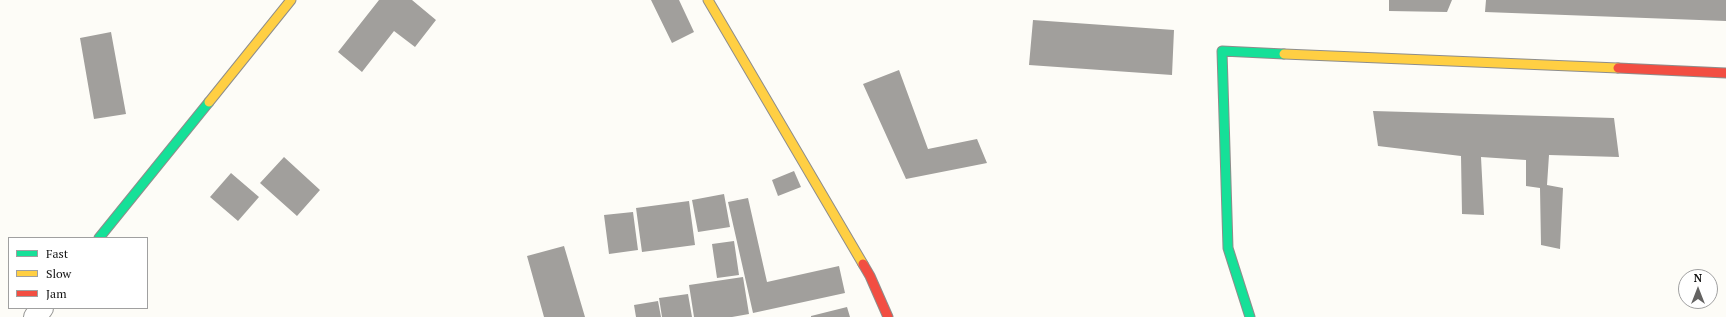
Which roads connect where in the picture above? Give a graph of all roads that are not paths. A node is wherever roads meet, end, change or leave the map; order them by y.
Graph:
1 (291, 0) edge
2 (708, 0) edge
3 (1726, 73) edge
4 (100, 237) edge
5 (41, 309) edge
6 (35, 317) edge
7 (888, 317) edge
8 (1250, 317) edge

1 - 4 street
2 - 7 street
3 - 8 street
5 - 6 street

